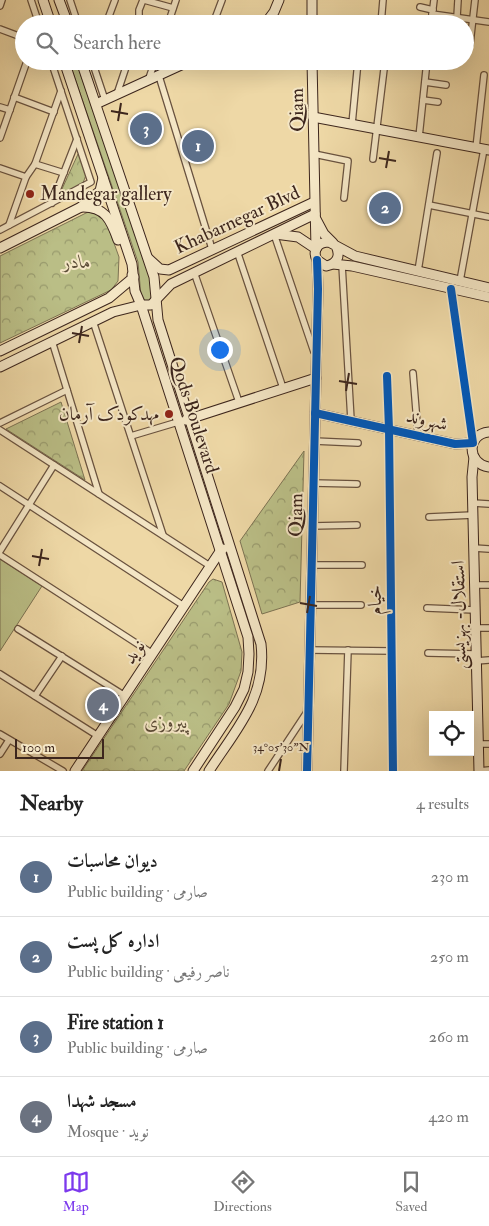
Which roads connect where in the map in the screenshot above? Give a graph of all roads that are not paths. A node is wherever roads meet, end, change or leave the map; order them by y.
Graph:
1 (2, 0) edge
2 (31, 0) edge
3 (43, 0) edge
4 (59, 0) edge
5 (70, 0) edge
6 (115, 0) edge
7 (144, 0) edge
8 (176, 0) edge
9 (222, 0) edge
10 (278, 0) edge
11 (312, 0) edge
12 (384, 0) edge
13 (434, 0) edge
14 (458, 0) edge
15 (475, 0) edge
16 (0, 6) edge
17 (173, 8) junction
18 (420, 8) dead end
19 (432, 12) junction
20 (36, 15) edge
21 (49, 15) edge
22 (65, 15) edge
23 (75, 15) edge
24 (109, 15) edge
25 (140, 15) edge
26 (171, 15) edge
27 (217, 15) edge
28 (272, 15) edge
29 (312, 15) edge
30 (382, 15) edge
31 (432, 15) edge
32 (446, 15) edge
33 (455, 15) edge
34 (473, 15) edge
35 (474, 20) edge
36 (489, 22) edge
37 (0, 29) edge
38 (15, 35) edge
39 (24, 70) edge
40 (54, 70) edge
41 (67, 70) edge
42 (84, 70) edge
43 (95, 70) edge
44 (125, 70) edge
45 (152, 70) edge
46 (172, 70) edge
47 (312, 70) edge
48 (357, 70) edge
49 (384, 70) edge
50 (426, 70) edge
51 (484, 75) dead end
52 (160, 76) junction
53 (148, 80) junction
54 (425, 82) junction
55 (446, 85) dead end
56 (61, 92) junction
57 (117, 94) junction
58 (14, 97) junction
59 (105, 100) junction
60 (423, 100) junction
61 (438, 102) dead end
62 (96, 104) junction
63 (0, 106) edge
64 (10, 110) junction
65 (54, 112) junction
66 (313, 117) junction
67 (352, 124) junction
68 (377, 129) junction
69 (419, 137) junction
70 (0, 138) edge
71 (77, 139) junction
72 (483, 149) edge
73 (437, 153) dead end
74 (314, 154) junction
75 (373, 159) dead end
76 (35, 164) junction
77 (0, 168) edge
78 (64, 173) junction
79 (103, 175) junction
80 (26, 176) junction
81 (344, 198) dead end
82 (52, 202) junction
83 (314, 202) junction
84 (429, 205) junction
85 (81, 207) junction
86 (288, 214) junction
87 (315, 214) junction
88 (472, 214) junction
89 (489, 217) edge
90 (294, 224) junction
91 (9, 225) junction
92 (0, 230) edge
93 (274, 234) junction
94 (334, 245) junction
95 (0, 248) edge
96 (212, 249) junction
97 (316, 249) junction
98 (238, 251) junction
99 (148, 258) junction
100 (317, 260) junction
101 (354, 261) junction
102 (335, 265) junction
103 (169, 270) junction
104 (418, 271) junction
105 (194, 272) junction
106 (134, 278) junction
107 (460, 281) junction
108 (171, 284) junction
109 (451, 288) junction
110 (489, 288) edge
111 (318, 289) junction
112 (489, 297) edge
113 (109, 298) junction
114 (156, 300) junction
115 (141, 306) junction
116 (113, 312) junction
117 (93, 321) junction
118 (52, 342) junction
119 (0, 351) edge
120 (316, 357) junction
121 (0, 367) edge
122 (413, 372) dead end
123 (387, 376) dead end
124 (316, 378) junction
125 (283, 388) junction
126 (67, 390) junction
127 (239, 402) junction
128 (315, 413) junction
129 (189, 419) junction
130 (352, 420) junction
131 (178, 422) junction
132 (0, 423) edge
133 (389, 429) junction
134 (0, 430) edge
135 (488, 430) edge
136 (418, 435) junction
137 (131, 436) junction
138 (314, 442) junction
139 (358, 443) dead end
140 (473, 443) junction
141 (455, 444) junction
142 (473, 456) junction
143 (54, 465) junction
144 (486, 466) edge
145 (472, 477) junction
146 (313, 483) junction
147 (357, 484) dead end
148 (0, 486) edge
149 (99, 494) junction
150 (473, 503) junction
151 (489, 504) edge
152 (29, 505) junction
153 (473, 515) junction
154 (429, 517) dead end
155 (357, 525) dead end
156 (312, 526) junction
157 (163, 536) junction
158 (230, 546) junction
159 (474, 548) junction
160 (489, 549) edge
161 (221, 550) junction
162 (0, 551) edge
163 (0, 555) edge
164 (311, 565) junction
165 (362, 565) dead end
166 (210, 566) junction
167 (475, 585) junction
168 (489, 585) edge
169 (310, 605) junction
170 (361, 605) dead end
171 (184, 606) junction
172 (427, 608) dead end
173 (475, 610) junction
174 (476, 628) junction
175 (489, 628) edge
176 (18, 629) dead end
177 (310, 650) junction
178 (348, 650) junction
179 (392, 651) junction
180 (428, 653) dead end
181 (153, 654) junction
182 (62, 656) junction
183 (476, 657) junction
184 (489, 660) edge
185 (0, 674) edge
186 (35, 696) junction
187 (125, 696) junction
188 (308, 711) junction
189 (474, 721) edge
190 (0, 734) edge
191 (98, 736) junction
192 (9, 740) junction
193 (476, 740) edge
194 (489, 744) edge
195 (0, 754) edge
196 (489, 770) edge
197 (63, 771) edge
198 (75, 771) edge
199 (193, 771) edge
200 (208, 771) edge
201 (268, 771) edge
202 (307, 771) edge
203 (344, 771) edge
204 (393, 771) edge
205 (479, 771) edge

1 - 16 street
2 - 20 street
3 - 21 street
4 - 22 street
5 - 23 street
6 - 24 street
7 - 17 street
7 - 25 street
8 - 17 street
9 - 27 street
10 - 28 street
11 - 29 street
12 - 30 street
13 - 19 street
14 - 33 street
15 - 34 street
17 - 26 street
18 - 19 street
19 - 31 street
19 - 32 street
35 - 36 street
37 - 38 street
39 - 58 street
40 - 56 street
41 - 79 street, Qods Boulevard
42 - 62 street, Qods Boulevard
43 - 59 street
44 - 57 street
45 - 53 street
46 - 52 street
47 - 66 street, Qiam
48 - 67 street
49 - 68 street
50 - 54 street
51 - 72 street
52 - 53 street
52 - 96 street
53 - 57 street
54 - 55 street
54 - 60 street
56 - 65 street
56 - 71 street
57 - 59 street
58 - 64 street
58 - 65 street
59 - 62 street
60 - 61 street
60 - 69 street
62 - 99 street, Qods Boulevard
63 - 64 street
64 - 70 street
65 - 76 street
66 - 67 street
66 - 74 street, Qiam
67 - 68 street
68 - 69 street
68 - 75 street
69 - 72 street
71 - 78 street
71 - 82 street
72 - 88 street
73 - 84 street
74 - 81 street
74 - 83 street, Qiam
76 - 78 street
76 - 80 street
77 - 80 street
78 - 82 street
79 - 85 street
79 - 106 street, Qods Boulevard
80 - 91 street
82 - 91 street
83 - 86 street, Khabarnegar Blvd
83 - 87 street, Qiam
84 - 88 street
84 - 104 street
85 - 95 street
85 - 106 street
86 - 90 street
86 - 96 street, Khabarnegar Blvd
87 - 90 street, Khabarnegar Blvd
87 - 94 street
87 - 97 street, Qiam
88 - 89 street
88 - 107 street
90 - 93 street, Khabarnegar Blvd
91 - 92 street
93 - 97 street
93 - 98 street, Khabarnegar Blvd
93 - 120 street
94 - 97 street
94 - 101 street
94 - 102 street
96 - 103 street, Khabarnegar Blvd
97 - 100 street
98 - 105 street, Khabarnegar Blvd
98 - 125 street
99 - 103 street, Khabarnegar Blvd
99 - 114 street, Qods Boulevard
100 - 102 street
100 - 111 street, Qiam
101 - 102 street
101 - 104 street
101 - 109 street
102 - 111 street
102 - 130 street
103 - 108 street
104 - 107 street
105 - 108 street, Khabarnegar Blvd
105 - 127 street
106 - 113 street
106 - 115 street, Qods Boulevard
107 - 110 street
108 - 114 street, Khabarnegar Blvd
109 - 112 street
109 - 140 street
111 - 120 street, Qiam
113 - 116 street
113 - 119 street
114 - 115 street
114 - 129 street, Qods Boulevard
115 - 116 street
115 - 131 street, Qods Boulevard
116 - 117 street
117 - 118 street
117 - 137 street
118 - 121 street
118 - 126 street
120 - 124 street, Qiam
122 - 136 street
123 - 133 street, خیام
124 - 125 street
124 - 128 street, Qiam
125 - 127 street
126 - 132 street
126 - 149 street
127 - 129 street
128 - 130 street, شهروند
128 - 138 street, Qiam
129 - 131 street
129 - 158 street, Qods Boulevard
130 - 133 street, شهروند
131 - 137 street
131 - 161 street, Qods Boulevard
133 - 136 street, شهروند
133 - 179 street, خیام
134 - 143 street
135 - 140 street
136 - 141 street, شهروند
137 - 157 street
138 - 139 street
138 - 146 street, Qiam
140 - 141 street, شهروند
140 - 142 street, استقلال- بهزیستی
141 - 142 street
142 - 144 street
142 - 145 street, استقلال- بهزیستی
143 - 149 street
143 - 152 street
144 - 145 street
145 - 150 street, استقلال- بهزیستی
146 - 147 street
146 - 156 street, Qiam
148 - 152 street
149 - 157 street
150 - 151 street
150 - 153 street, استقلال- بهزیستی
152 - 162 street
152 - 171 street
153 - 154 street
153 - 159 street, استقلال- بهزیستی
155 - 156 street
156 - 164 street, Qiam
157 - 166 street
158 - 161 street
158 - 200 street, Qods Boulevard
159 - 160 street
159 - 167 street, استقلال- بهزیستی
161 - 166 street, نوید
161 - 199 street, Qods Boulevard
163 - 181 street
164 - 165 street
164 - 169 street, Qiam
166 - 171 street, نوید
167 - 168 street
167 - 173 street, استقلال- بهزیستی
169 - 170 street
169 - 177 street, Qiam
171 - 181 street, نوید
172 - 173 street
173 - 174 street, استقلال- بهزیستی
174 - 175 street
174 - 183 street, استقلال- بهزیستی
176 - 182 street
177 - 178 street
177 - 188 street, Qiam
178 - 179 street
178 - 203 street
179 - 204 street, خیام
180 - 183 street
181 - 187 street, نوید
182 - 186 street
182 - 187 street
183 - 184 street
183 - 189 street, استقلال- بهزیستی
185 - 186 street
186 - 191 street
187 - 191 street, نوید
188 - 201 street
188 - 202 street, Qiam
189 - 193 street, استقلال- بهزیستی
190 - 192 street
191 - 198 street, نوید
192 - 195 street
192 - 197 street
193 - 194 street
193 - 205 street, استقلال- بهزیستی
196 - 205 street

